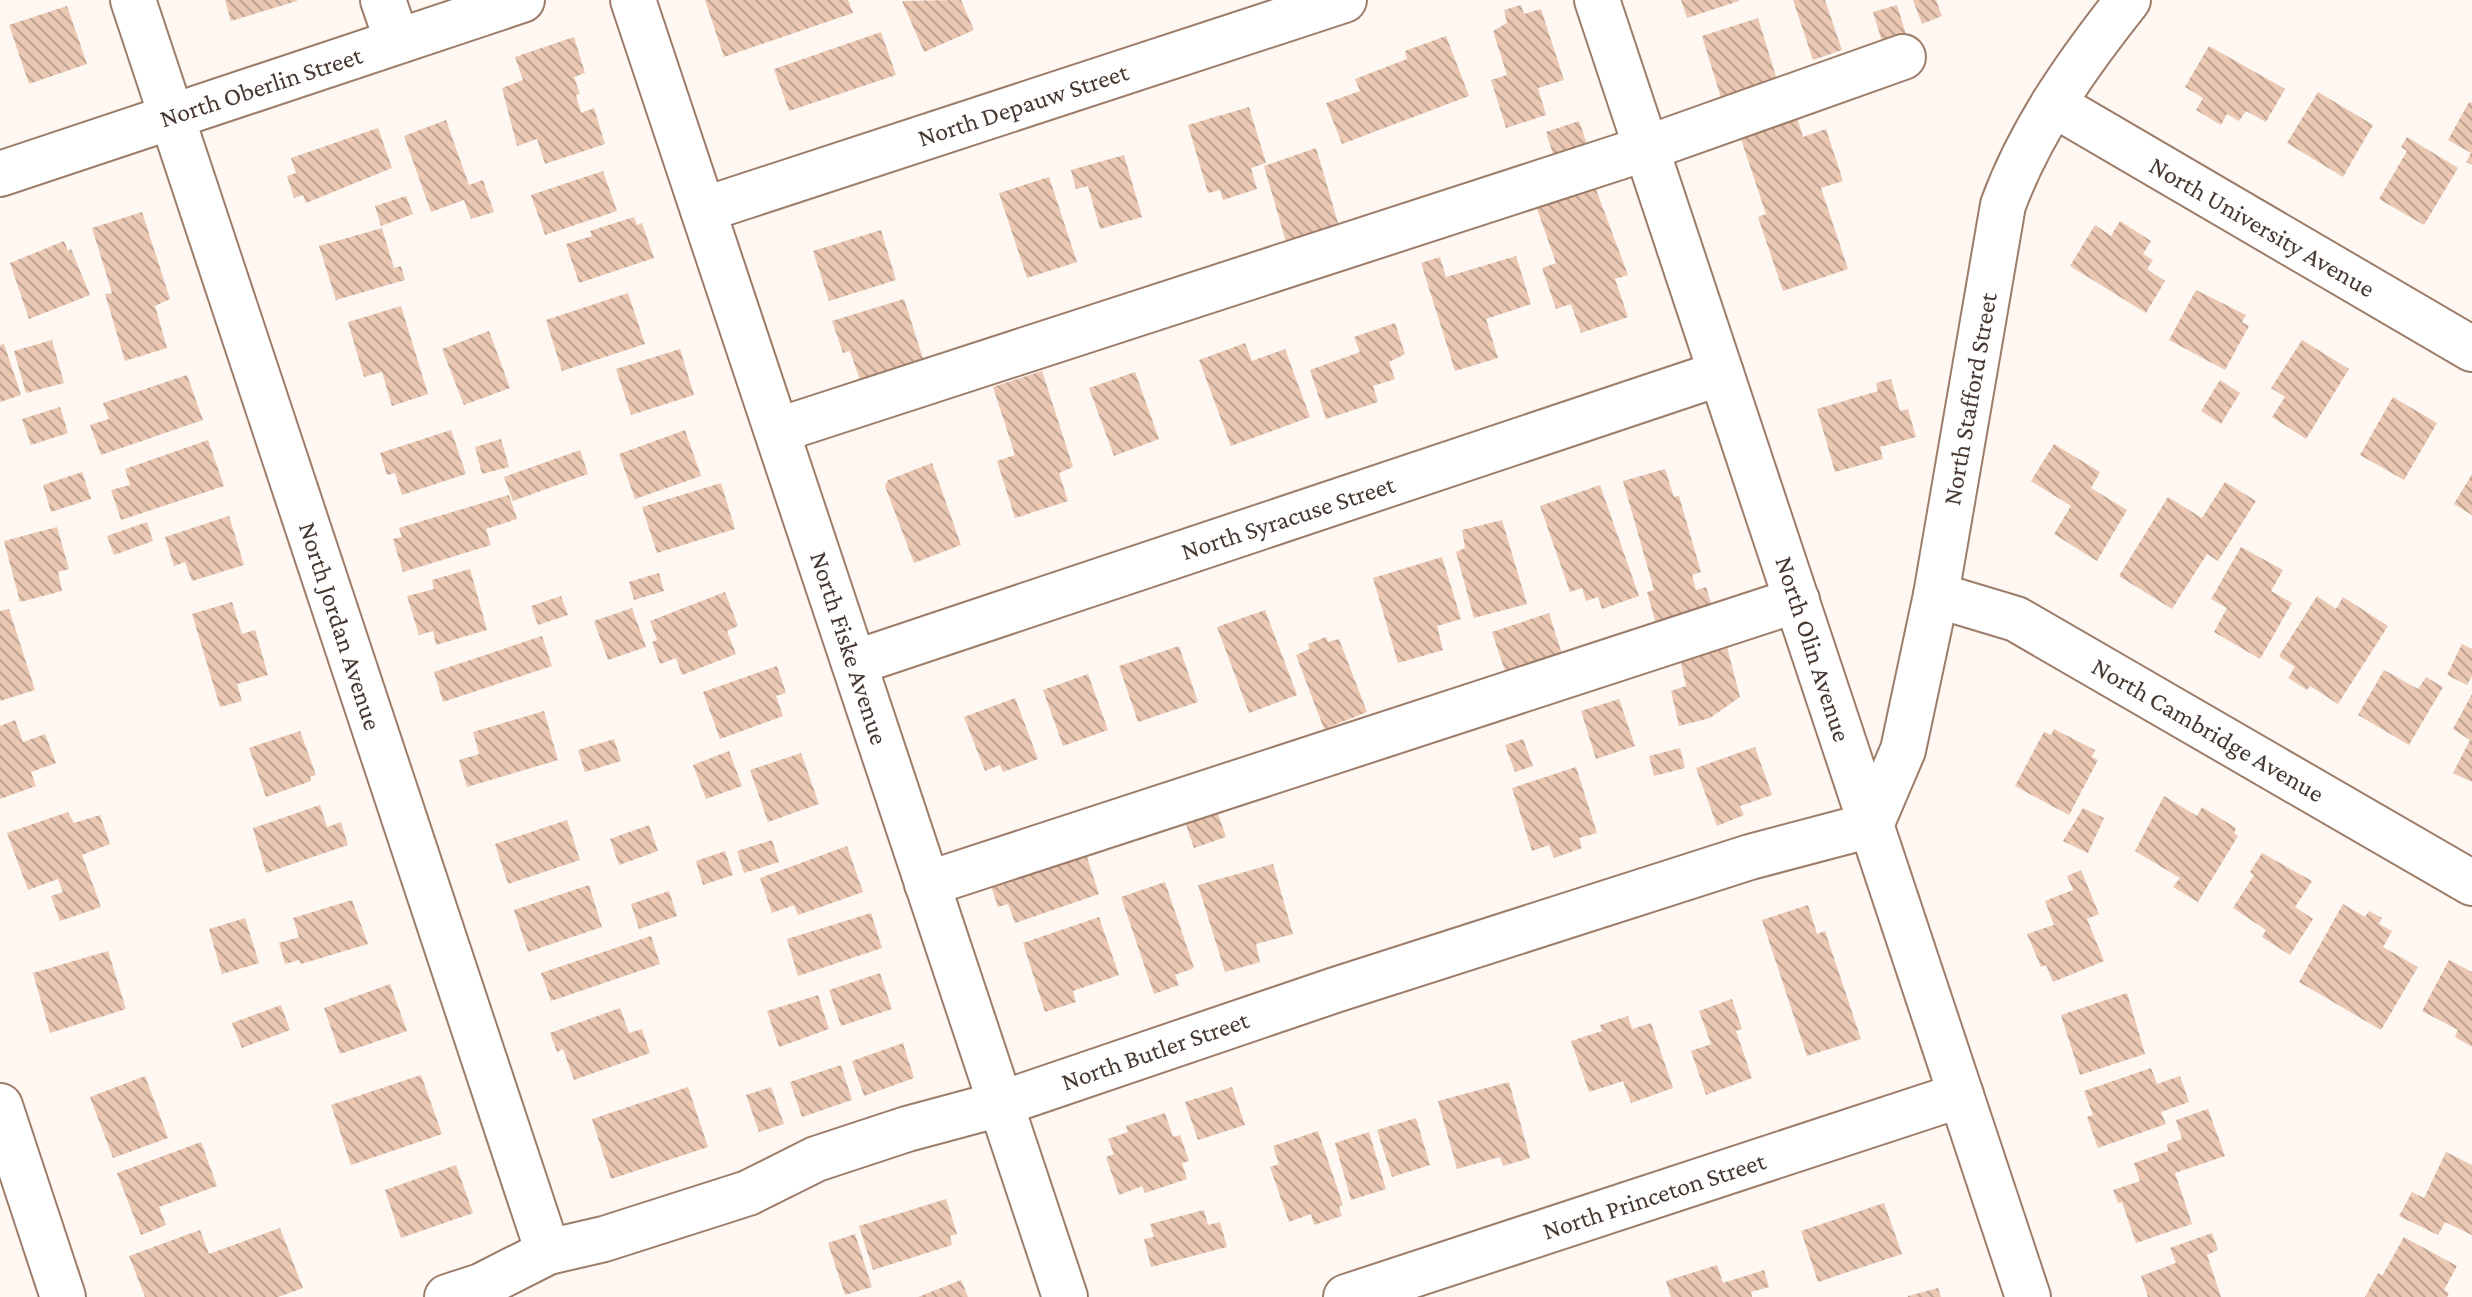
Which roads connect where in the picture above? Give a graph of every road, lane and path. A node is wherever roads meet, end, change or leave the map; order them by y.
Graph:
1 (133, 0) edge
2 (383, 0) edge
3 (522, 0) edge
4 (633, 0) edge
5 (1344, 0) edge
6 (1597, 0) edge
7 (2128, 0) edge
8 (397, 41) junction
9 (1903, 57) dead end
10 (2053, 104) junction
11 (171, 117) junction
12 (1647, 148) junction
13 (0, 174) edge
14 (703, 210) junction
15 (2472, 349) edge
16 (1721, 373) junction
17 (779, 430) junction
18 (1936, 595) junction
19 (1797, 600) junction
20 (854, 663) junction
21 (1871, 825) junction
22 (2472, 883) edge
23 (927, 884) junction
24 (1961, 1095) junction
25 (1000, 1104) junction
26 (0, 1106) edge
27 (10, 1171) edge
28 (548, 1252) junction
29 (63, 1297) edge
30 (447, 1297) edge
31 (1065, 1297) edge
32 (1346, 1297) edge
33 (2028, 1297) edge

1 - 11 street, North Jordan Avenue
2 - 8 street
3 - 8 street, North Oberlin Street
4 - 14 street, North Fiske Avenue
5 - 14 street, North Depauw Street
6 - 12 street, North Olin Avenue
7 - 10 street, North Stafford Street
8 - 11 street, North Oberlin Street
9 - 12 street
10 - 15 street, North University Avenue
10 - 18 street, North Stafford Street
11 - 13 street, North Oberlin Street
11 - 28 street, North Jordan Avenue
12 - 16 street, North Olin Avenue
12 - 17 street
14 - 17 street, North Fiske Avenue
16 - 19 street, North Olin Avenue
16 - 20 street, North Syracuse Street
17 - 20 street, North Fiske Avenue
18 - 21 street, North Stafford Street
18 - 22 street, North Cambridge Avenue
19 - 21 street, North Olin Avenue
19 - 23 street
20 - 23 street, North Fiske Avenue
21 - 24 street, North Olin Avenue
21 - 25 street, North Butler Street
23 - 25 street, North Fiske Avenue
24 - 32 street, North Princeton Street
24 - 33 street, North Olin Avenue
25 - 28 street, North Butler Street
25 - 31 street, North Fiske Avenue
26 - 27 street
27 - 29 street
28 - 30 street, North Butler Street

